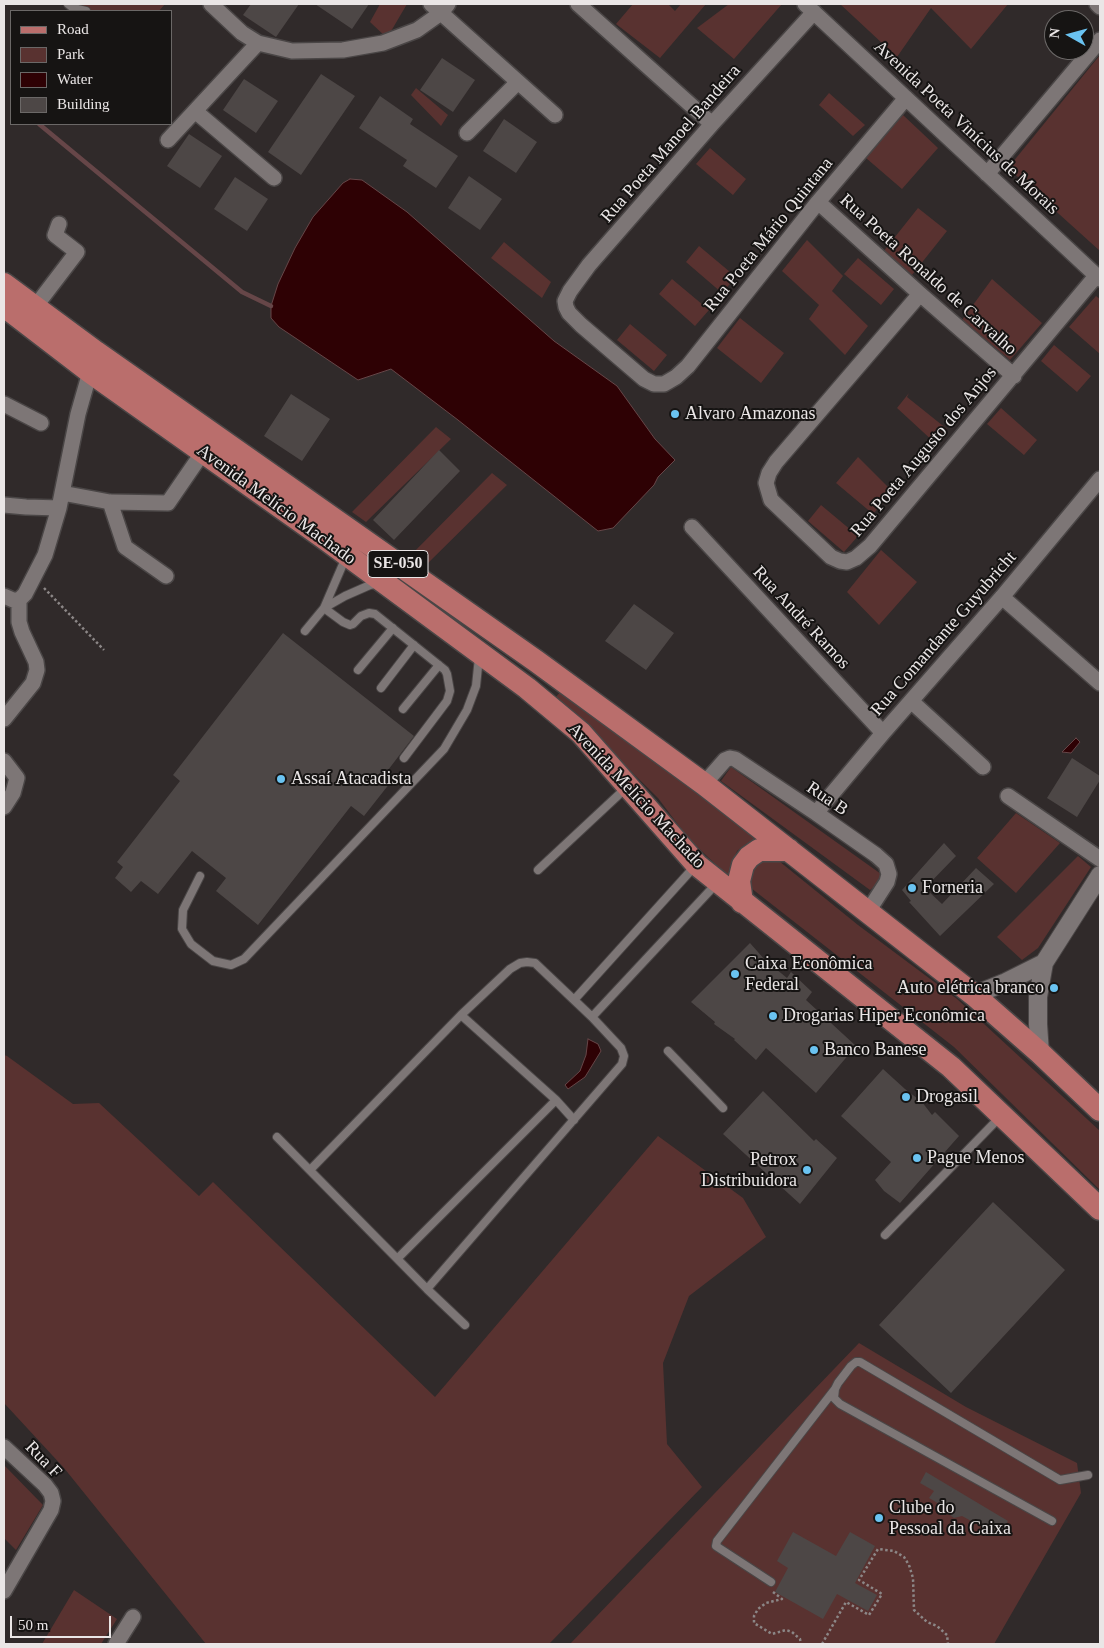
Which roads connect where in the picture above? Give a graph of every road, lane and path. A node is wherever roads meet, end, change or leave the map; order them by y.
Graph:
1 (68, 4) edge
2 (211, 4) edge
3 (578, 4) edge
4 (1097, 4) edge
5 (440, 7) edge
6 (1100, 7) edge
7 (810, 8) edge
8 (82, 10) edge
9 (1100, 40) edge
10 (258, 43) junction
11 (518, 82) junction
12 (906, 98) junction
13 (195, 111) junction
14 (555, 115) dead end
15 (712, 124) junction
16 (467, 133) dead end
17 (168, 140) dead end
18 (987, 174) junction
19 (274, 178) dead end
20 (818, 202) junction
21 (59, 224) dead end
22 (1098, 278) edge
23 (4, 284) edge
24 (920, 294) junction
25 (4, 306) edge
26 (35, 307) junction
27 (90, 372) junction
28 (1014, 376) junction
29 (654, 384) joint
30 (4, 404) edge
31 (41, 423) dead end
32 (203, 452) junction
33 (1100, 480) edge
34 (61, 501) junction
35 (110, 502) junction
36 (4, 505) edge
37 (692, 527) dead end
38 (347, 555) junction
39 (166, 576) dead end
40 (34, 578) junction
41 (383, 582) junction
42 (1002, 597) junction
43 (11, 598) edge
44 (324, 608) junction
45 (393, 628) junction
46 (305, 631) dead end
47 (414, 645) junction
48 (104, 650) dead end
49 (479, 654) junction
50 (439, 665) junction
51 (358, 670) dead end
52 (1100, 682) edge
53 (380, 688) dead end
54 (911, 701) junction
55 (403, 709) dead end
56 (4, 719) edge
57 (883, 733) junction
58 (404, 758) dead end
59 (4, 761) edge
60 (983, 766) dead end
61 (704, 784) junction
62 (628, 786) junction
63 (1008, 796) dead end
64 (4, 807) edge
65 (816, 813) junction
66 (789, 850) junction
67 (1100, 859) edge
68 (697, 865) junction
69 (538, 870) dead end
70 (1100, 875) edge
71 (200, 876) dead end
72 (718, 882) junction
73 (742, 902) junction
74 (868, 913) junction
75 (1044, 963) junction
76 (974, 996) junction
77 (574, 1000) junction
78 (461, 1015) junction
79 (592, 1017) junction
80 (668, 1051) dead end
81 (1040, 1054) junction
82 (556, 1100) junction
83 (723, 1108) dead end
84 (1100, 1110) edge
85 (1002, 1115) junction
86 (574, 1120) junction
87 (277, 1137) dead end
88 (310, 1170) junction
89 (1100, 1209) edge
90 (885, 1235) dead end
91 (398, 1258) junction
92 (427, 1289) junction
93 (465, 1324) dead end
94 (834, 1389) junction
95 (4, 1447) edge
96 (1088, 1475) dead end
97 (1052, 1521) dead end
98 (773, 1585) joint
99 (4, 1591) edge
100 (133, 1617) dead end
101 (116, 1644) edge
102 (801, 1644) edge
103 (822, 1644) edge
104 (948, 1644) edge

1 - 8 lane
2 - 10 street
3 - 15 street
4 - 6 street
5 - 10 street
5 - 11 street
7 - 12 street, Avenida Poeta Vinícius de Morais
7 - 15 street, Rua Poeta Manoel Bandeira
9 - 18 street
10 - 13 street
11 - 14 street
11 - 16 street
12 - 18 street, Avenida Poeta Vinícius de Morais
12 - 20 street, Rua Poeta Mário Quintana
13 - 17 street
13 - 19 street
15 - 29 street, Rua Poeta Manoel Bandeira
18 - 22 street, Avenida Poeta Vinícius de Morais
20 - 24 street, Rua Poeta Ronaldo de Carvalho
20 - 29 street, Rua Poeta Mário Quintana
21 - 26 street
22 - 28 street, Rua Poeta Augusto dos Anjos
23 - 26 main road, Avenida Melício Machado / SE-050
24 - 28 street, Rua Poeta Ronaldo de Carvalho
24 - 28 street, Rua Poeta Augusto dos Anjos
25 - 27 main road, Avenida Melício Machado / SE-050
26 - 61 main road, Avenida Melício Machado / SE-050
27 - 32 main road, Avenida Melício Machado / SE-050
27 - 34 street
30 - 31 street
32 - 35 street
32 - 38 main road, Avenida Melício Machado / SE-050
33 - 42 street, Rua Comandante Guyubricht
34 - 35 street
34 - 36 street
34 - 40 street
35 - 39 street
37 - 57 street, Rua André Ramos
38 - 41 main road, Avenida Melício Machado / SE-050
38 - 44 lane
40 - 43 street
40 - 48 path
41 - 44 lane
41 - 49 main road, Avenida Melício Machado / SE-050
42 - 52 street
42 - 54 street, Rua Comandante Guyubricht
43 - 56 street
44 - 45 lane
44 - 46 lane
45 - 47 lane
45 - 51 lane
47 - 50 lane
47 - 53 lane
49 - 62 main road, Avenida Melício Machado / SE-050
49 - 71 lane
50 - 55 lane
50 - 58 lane
54 - 57 street, Rua Comandante Guyubricht
54 - 60 street
57 - 65 street, Rua Comandante Guyubricht
59 - 64 street
61 - 65 street, Rua B
61 - 66 main road, Avenida Melício Machado / SE-050
62 - 68 main road, Avenida Melício Machado / SE-050
62 - 69 lane
63 - 67 street
65 - 74 street, Rua B
66 - 73 main road
66 - 74 main road, Avenida Melício Machado / SE-050
68 - 72 main road, Avenida Melício Machado / SE-050
68 - 77 lane
70 - 75 street
72 - 73 main road, Avenida Melício Machado / SE-050
72 - 79 lane
73 - 85 main road, Avenida Melício Machado / SE-050
74 - 76 main road, Avenida Melício Machado / SE-050
75 - 76 street
75 - 81 street
76 - 81 main road, Avenida Melício Machado / SE-050
77 - 78 lane
77 - 79 lane
78 - 82 lane
78 - 88 lane
79 - 86 lane
80 - 83 lane
81 - 84 main road, Avenida Melício Machado / SE-050
82 - 86 lane
82 - 91 lane
85 - 89 main road, Avenida Melício Machado / SE-050
85 - 90 lane
86 - 92 lane
87 - 88 lane
88 - 91 lane
91 - 92 lane
92 - 93 lane
94 - 96 lane
94 - 97 lane
94 - 98 lane
95 - 99 street, Rua F
98 - 102 path
100 - 101 street
103 - 104 path

